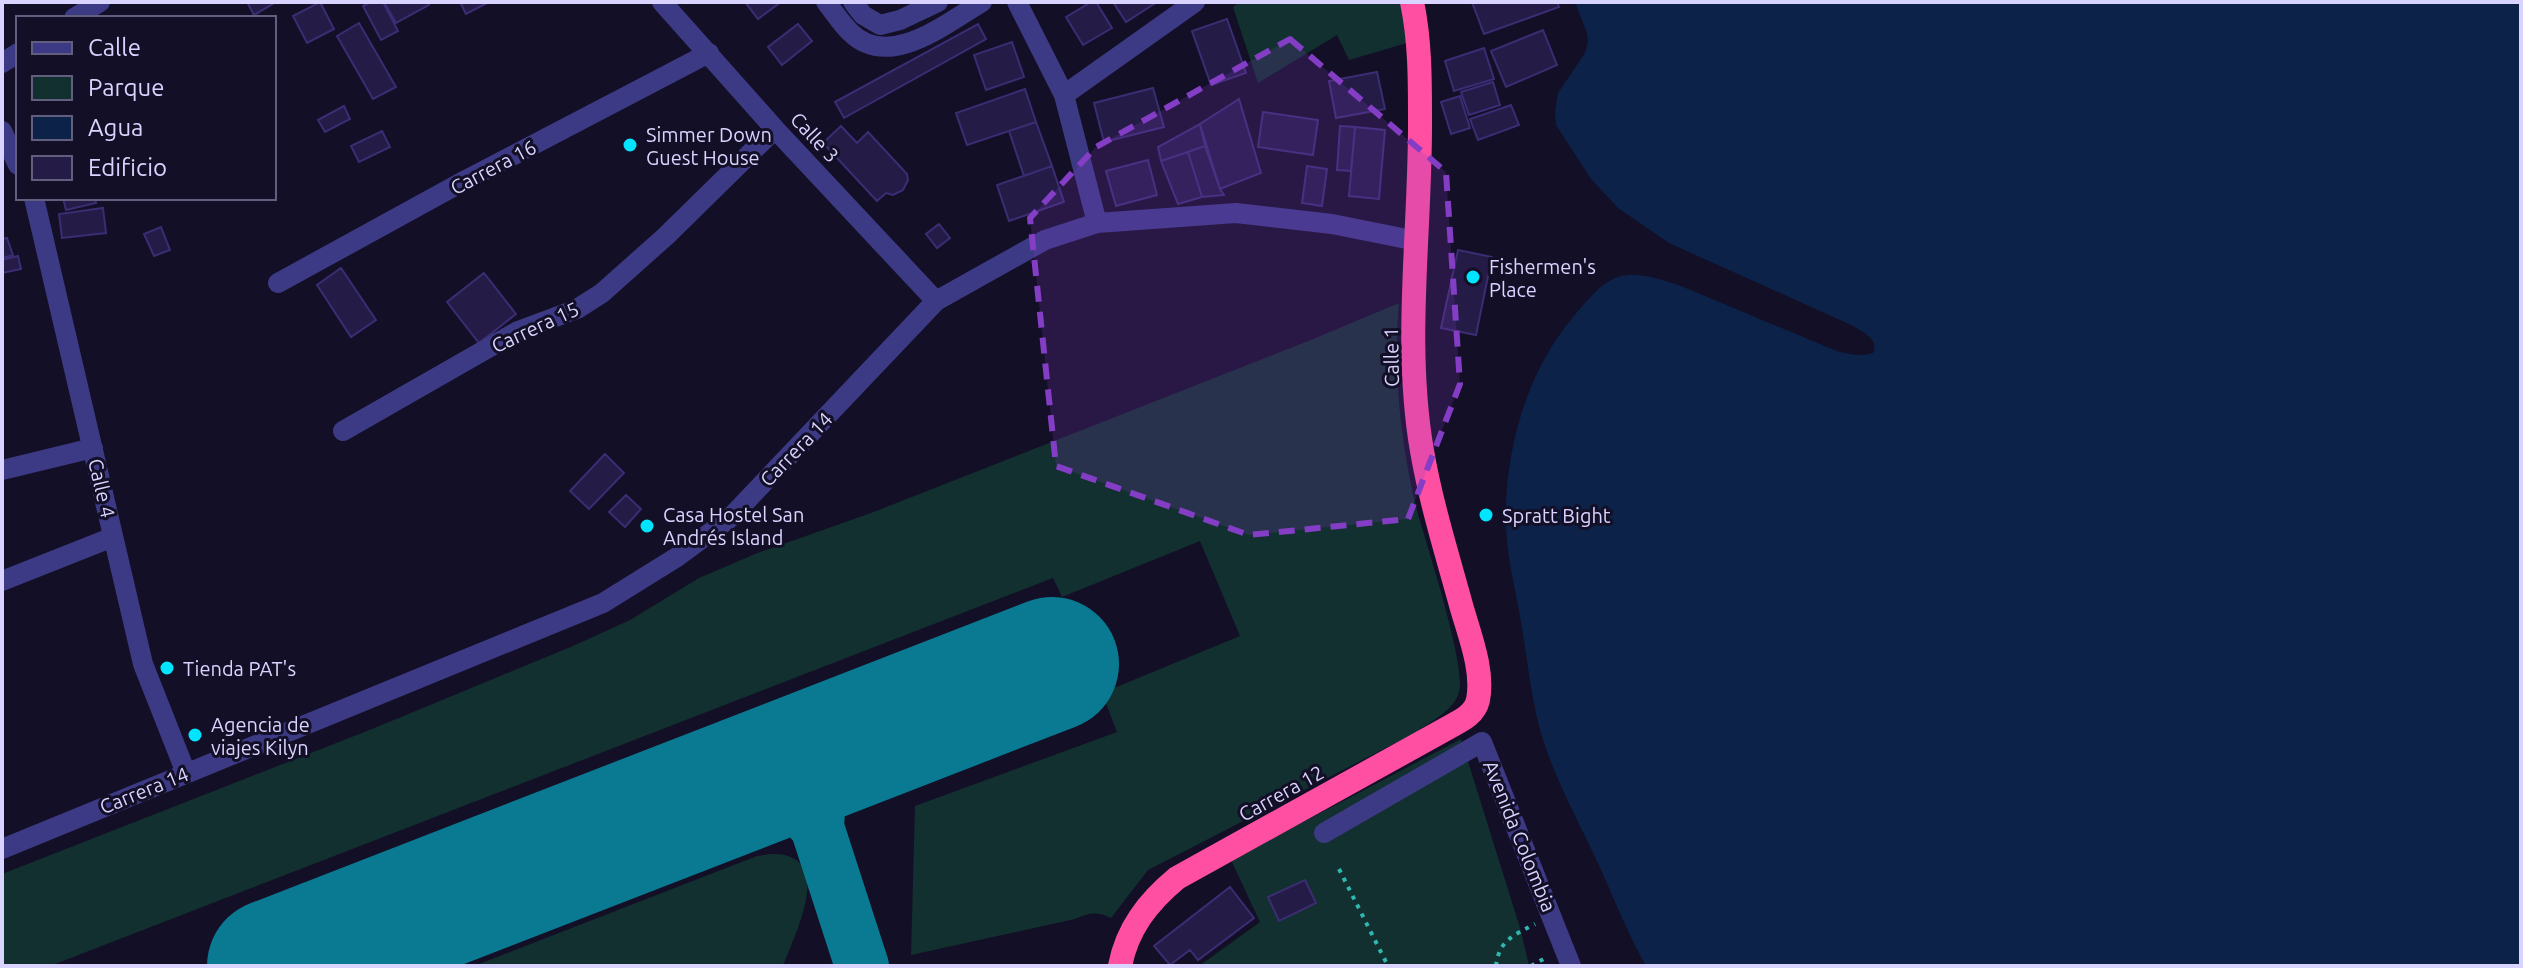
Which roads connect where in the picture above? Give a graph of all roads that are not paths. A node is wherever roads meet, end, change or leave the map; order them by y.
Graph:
1 (100, 2) edge
2 (662, 2) edge
3 (826, 2) edge
4 (853, 2) edge
5 (938, 2) edge
6 (982, 2) edge
7 (1017, 2) edge
8 (1195, 2) edge
9 (1412, 2) edge
10 (77, 16) edge
11 (880, 25) junction
12 (876, 46) junction
13 (709, 53) junction
14 (1064, 95) junction
15 (775, 129) junction
16 (2, 131) edge
17 (16, 161) edge
18 (36, 200) edge
19 (1097, 223) junction
20 (1417, 241) junction
21 (278, 283) dead end
22 (936, 301) junction
23 (343, 431) dead end
24 (93, 448) junction
25 (2, 470) edge
26 (113, 537) junction
27 (2, 581) edge
28 (1477, 704) joint
29 (186, 773) junction
30 (1324, 833) dead end
31 (2, 849) edge
32 (1123, 954) edge
33 (1571, 966) edge

1 - 10 street
2 - 13 street, Calle 3
3 - 12 street
4 - 11 street
5 - 11 street
6 - 12 street
7 - 14 street
8 - 14 street
9 - 20 highway, Calle 1
11 - 12 street
13 - 15 street, Calle 3
13 - 21 street, Carrera 16
14 - 19 street
15 - 22 street, Calle 3
15 - 23 street, Carrera 15
16 - 17 street
18 - 24 street, Calle 4
19 - 20 street, Carrera 14
19 - 22 street, Carrera 14
20 - 28 highway, Calle 1
22 - 29 street, Carrera 14
24 - 25 street
24 - 26 street, Calle 4
26 - 27 street
26 - 29 street, Calle 4
28 - 32 highway, Carrera 12
29 - 31 street, Carrera 14
30 - 33 street, Avenida Colombia

